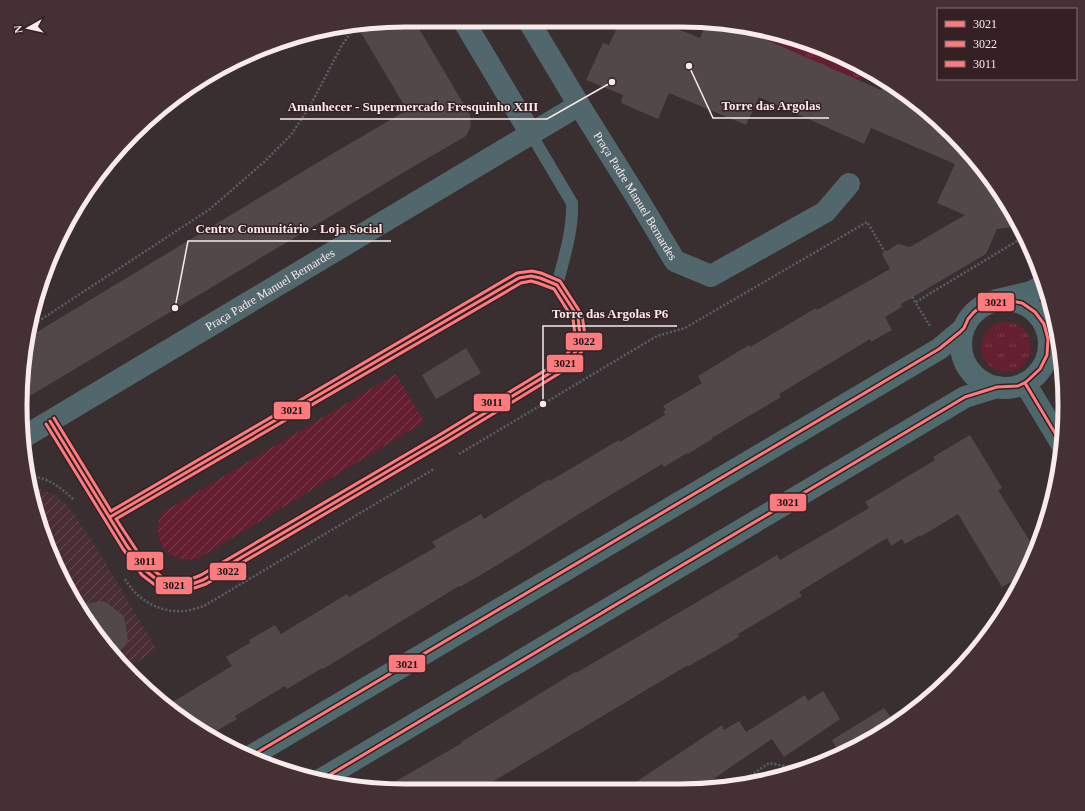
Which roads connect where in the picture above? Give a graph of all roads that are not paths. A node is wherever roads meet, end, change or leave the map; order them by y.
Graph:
1 (467, 27) edge
2 (532, 27) edge
3 (579, 105) junction
4 (531, 134) junction
5 (849, 184) dead end
6 (557, 284) junction
7 (1039, 288) edge
8 (997, 300) junction
9 (963, 329) junction
10 (1053, 344) edge
11 (1047, 358) junction
12 (1026, 383) junction
13 (997, 387) junction
14 (50, 421) junction
15 (28, 434) edge
16 (1057, 435) edge
17 (110, 517) junction
18 (256, 753) edge
19 (327, 776) edge

1 - 4 street
2 - 3 street
3 - 4 street, Praça Padre Manuel Bernardes
3 - 5 street, Praça Padre Manuel Bernardes
4 - 6 lane
4 - 14 street, Praça Padre Manuel Bernardes
6 - 17 lane
6 - 17 lane
7 - 8 main road
8 - 9 main road
8 - 11 main road
9 - 13 main road
9 - 18 main road
10 - 11 main road
11 - 12 main road
12 - 13 main road
12 - 16 main road
13 - 19 main road
14 - 15 street, Praça Padre Manuel Bernardes
14 - 17 lane

